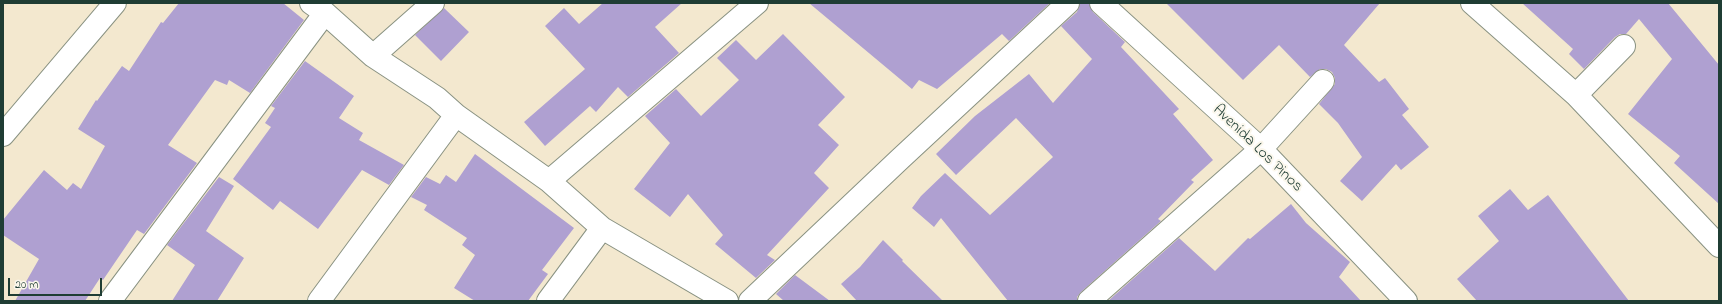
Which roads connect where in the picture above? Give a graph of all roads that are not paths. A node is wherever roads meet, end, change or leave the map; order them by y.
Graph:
1 (114, 3) edge
2 (433, 3) edge
3 (757, 3) edge
4 (1068, 3) edge
5 (1101, 3) edge
6 (1472, 3) edge
7 (318, 8) edge
8 (1624, 46) dead end
9 (373, 56) junction
10 (1322, 81) dead end
11 (1576, 95) junction
12 (456, 115) junction
13 (3, 135) edge
14 (1261, 149) junction
15 (549, 181) junction
16 (602, 228) junction
17 (1719, 246) edge
18 (110, 301) edge
19 (318, 301) edge
20 (548, 301) edge
21 (727, 301) edge
22 (750, 301) edge
23 (1089, 301) edge
24 (1406, 301) edge

1 - 13 street
2 - 9 street
3 - 15 street
4 - 22 street
5 - 14 street, Avenida Los Pinos
6 - 11 street
7 - 9 street
7 - 18 street
8 - 11 street
9 - 12 street
10 - 14 street
11 - 17 street
12 - 15 street
12 - 19 street
14 - 23 street
14 - 24 street, Avenida Los Pinos
15 - 16 street
16 - 20 street
16 - 21 street

